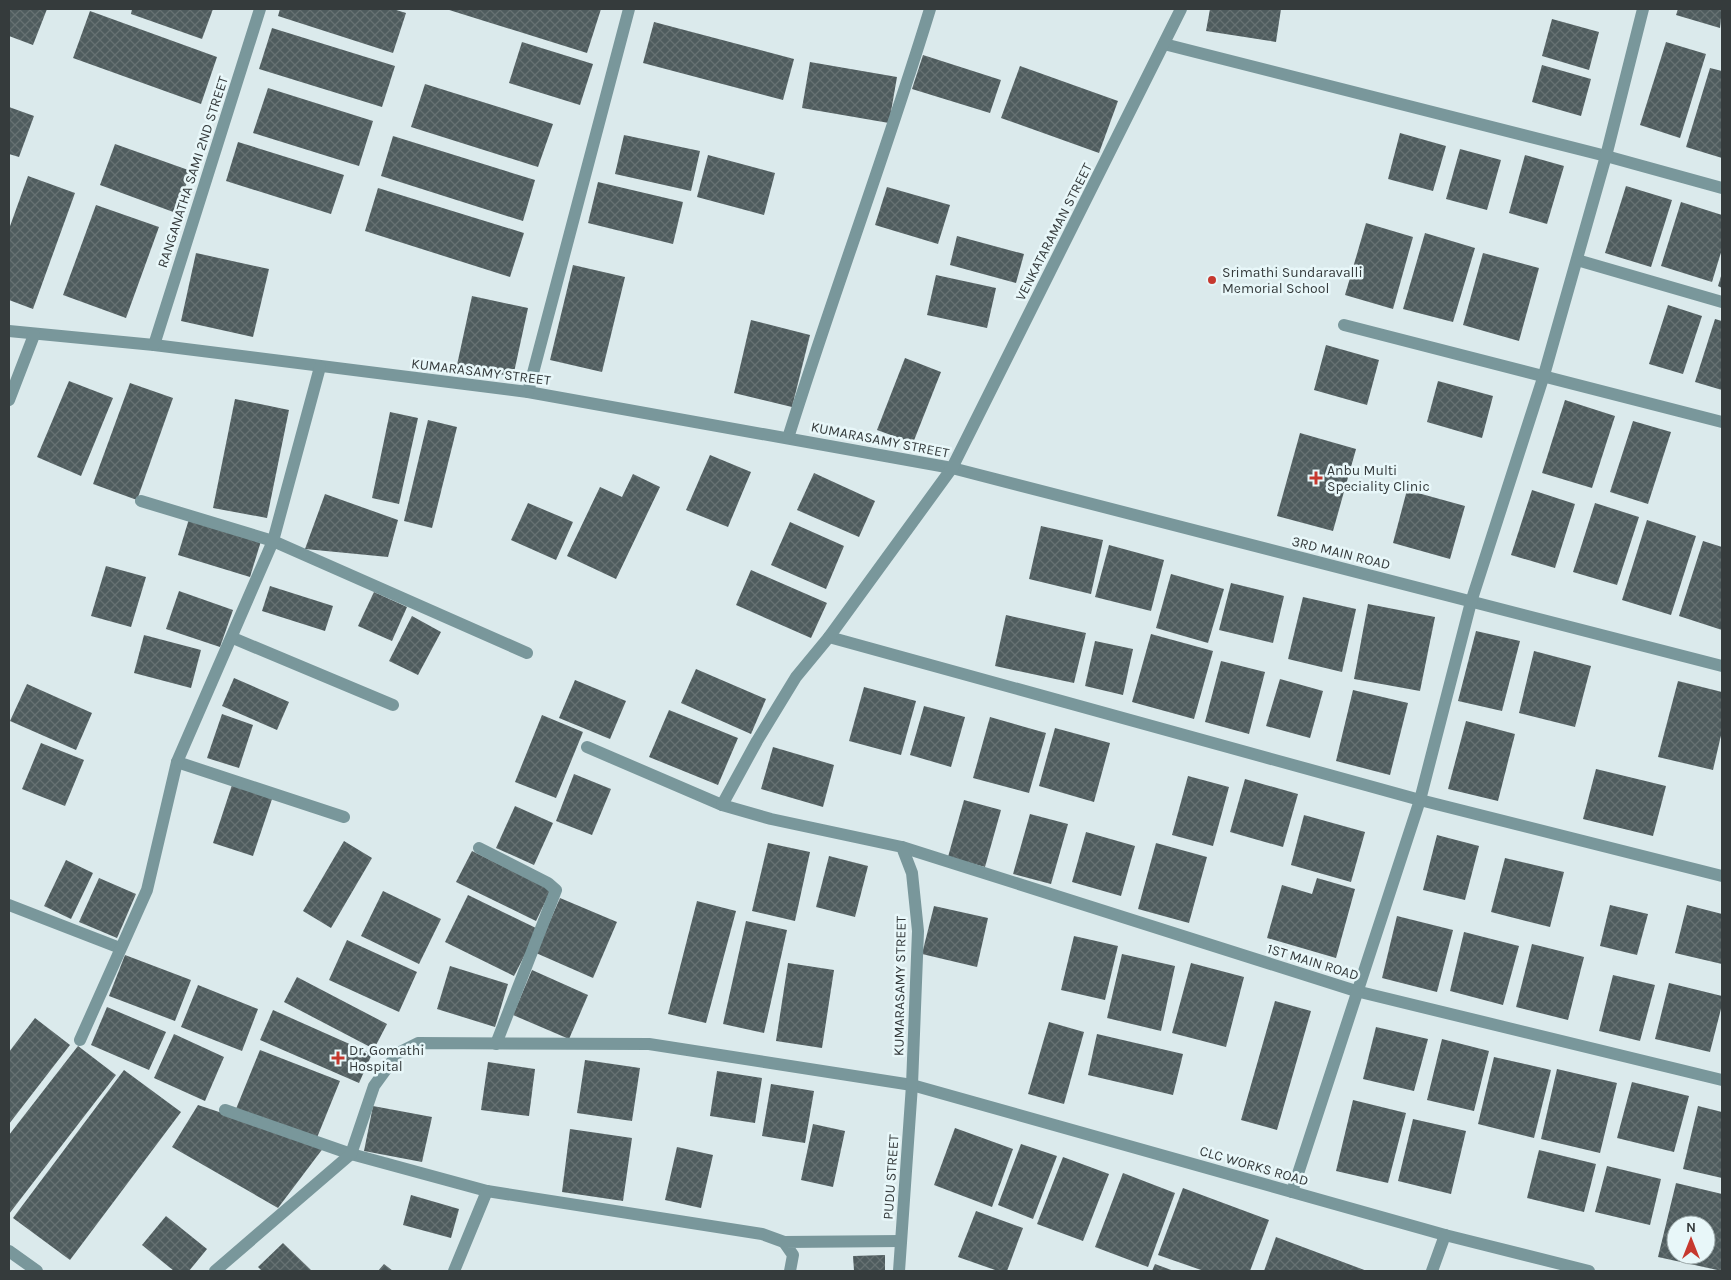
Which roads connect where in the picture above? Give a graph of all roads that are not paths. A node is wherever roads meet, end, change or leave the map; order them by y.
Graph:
1 (260, 9) edge
2 (629, 9) edge
3 (930, 9) edge
4 (1181, 9) edge
5 (1643, 9) edge
6 (1164, 44) junction
7 (1606, 156) junction
8 (1722, 188) edge
9 (1577, 260) junction
10 (1722, 302) edge
11 (1344, 325) dead end
12 (9, 331) edge
13 (34, 335) junction
14 (154, 345) junction
15 (320, 367) junction
16 (1544, 375) junction
17 (528, 392) junction
18 (9, 400) edge
19 (1722, 422) edge
20 (788, 438) junction
21 (952, 468) junction
22 (141, 501) dead end
23 (273, 541) junction
24 (1472, 602) junction
25 (829, 637) junction
26 (232, 638) junction
27 (527, 652) dead end
28 (1722, 666) edge
29 (393, 705) dead end
30 (587, 747) dead end
31 (177, 762) junction
32 (1420, 800) junction
33 (722, 804) junction
34 (344, 817) dead end
35 (902, 847) junction
36 (479, 848) dead end
37 (1722, 876) edge
38 (9, 905) edge
39 (120, 948) junction
40 (1356, 991) junction
41 (80, 1040) dead end
42 (496, 1044) junction
43 (1722, 1080) edge
44 (912, 1085) junction
45 (225, 1110) dead end
46 (351, 1154) junction
47 (487, 1191) junction
48 (1292, 1192) junction
49 (1445, 1235) junction
50 (901, 1241) junction
51 (784, 1242) junction
52 (9, 1252) edge
53 (902, 1270) edge
54 (37, 1271) edge
55 (215, 1271) edge
56 (454, 1271) edge
57 (790, 1271) edge
58 (1432, 1271) edge
59 (1589, 1271) edge

1 - 14 street, RANGANATHA SAMI 2ND STREET
2 - 17 street
3 - 20 street
4 - 6 street, VENKATARAMAN STREET
5 - 7 street
6 - 7 street
6 - 21 street, VENKATARAMAN STREET
7 - 8 street
7 - 9 street
9 - 10 street
9 - 16 street
11 - 16 street
12 - 13 street, KUMARASAMY STREET
13 - 14 street, KUMARASAMY STREET
13 - 18 street
14 - 15 street, KUMARASAMY STREET
15 - 17 street, KUMARASAMY STREET
15 - 23 street
16 - 19 street
16 - 24 street
17 - 20 street, KUMARASAMY STREET
20 - 21 street, KUMARASAMY STREET
21 - 24 street, 3RD MAIN ROAD
21 - 25 street, KUMARASAMY STREET
22 - 23 street
23 - 26 street
23 - 27 street
24 - 28 street, 3RD MAIN ROAD
24 - 32 street
25 - 32 street
25 - 33 street, KUMARASAMY STREET
26 - 29 street
26 - 31 street
30 - 33 street
31 - 34 street
31 - 39 street
32 - 37 street
32 - 40 street
33 - 35 street
35 - 40 street, 1ST MAIN ROAD
35 - 44 street, KUMARASAMY STREET
36 - 42 street
38 - 39 street
39 - 41 street
40 - 43 street, 1ST MAIN ROAD
40 - 48 street
42 - 44 street, CLC WORKS ROAD
42 - 46 street, CLC WORKS ROAD
44 - 48 street, CLC WORKS ROAD
44 - 50 street, PUDU STREET
45 - 46 street
46 - 47 street
46 - 55 street
47 - 51 street
47 - 56 street
48 - 49 street, CLC WORKS ROAD
49 - 58 street
49 - 59 street, CLC WORKS ROAD
50 - 51 street
50 - 53 street, PUDU STREET
51 - 57 street
52 - 54 street

